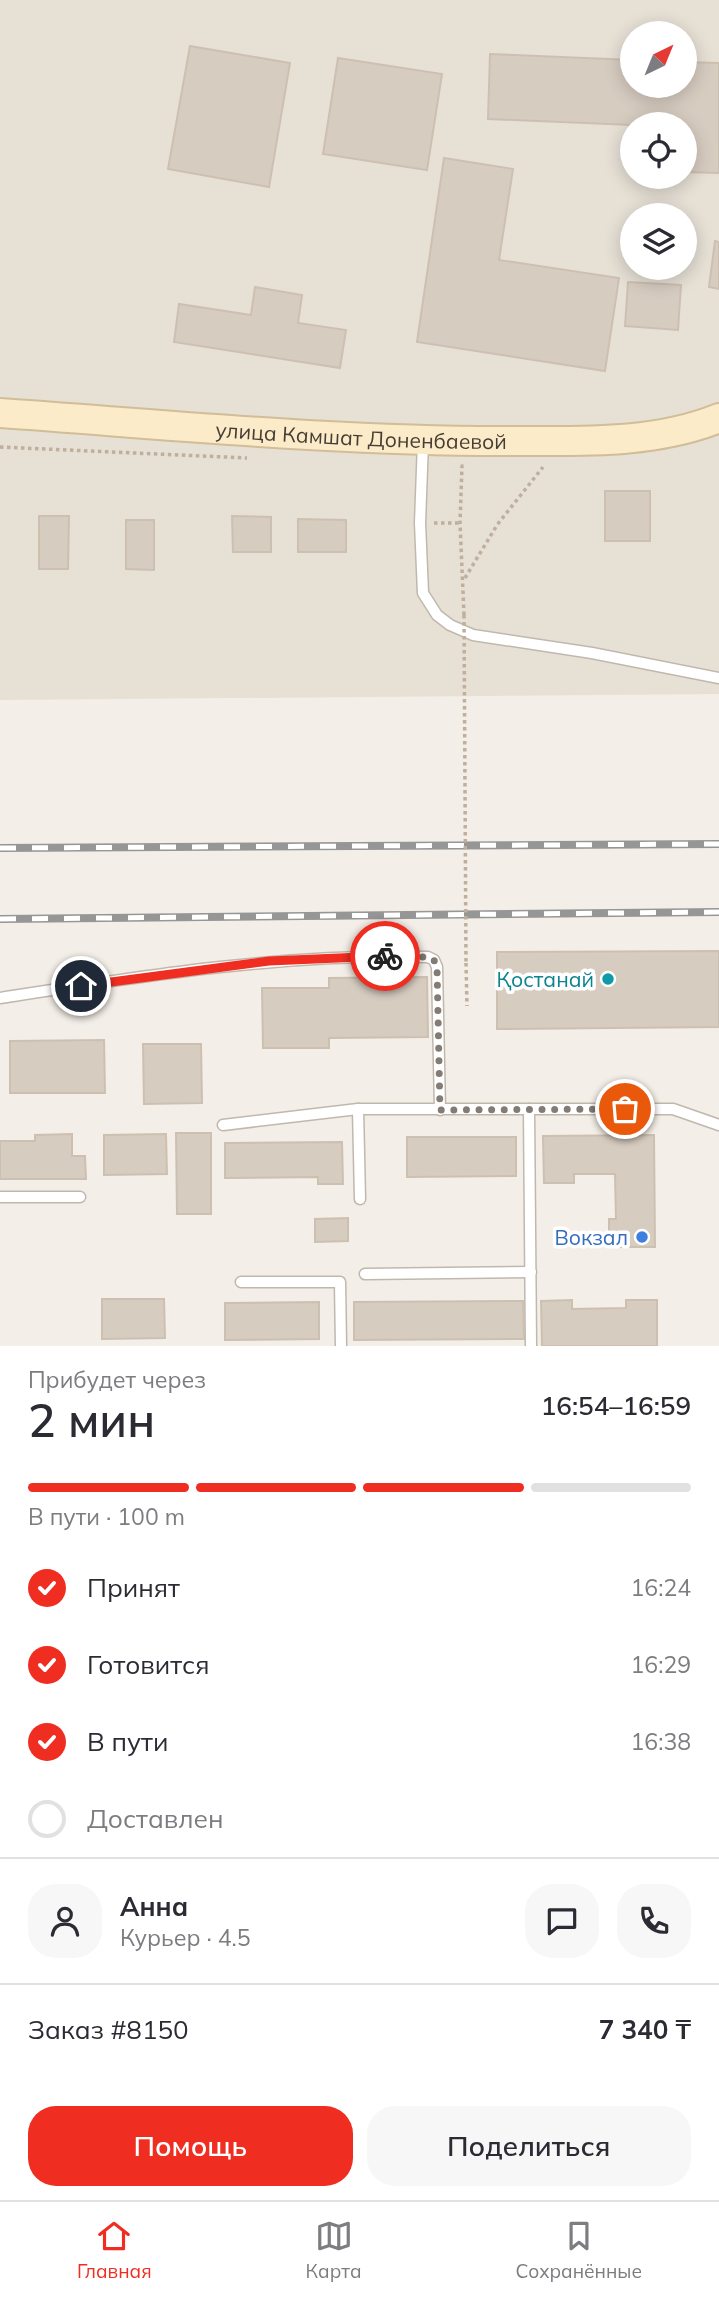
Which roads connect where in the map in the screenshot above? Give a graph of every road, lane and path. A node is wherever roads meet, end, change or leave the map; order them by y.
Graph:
1 (0, 413) edge
2 (719, 418) edge
3 (423, 442) junction
4 (0, 447) edge
5 (259, 458) dead end
6 (548, 460) dead end
7 (475, 465) dead end
8 (420, 523) junction
9 (460, 523) junction
10 (464, 580) junction
11 (719, 678) edge
12 (0, 998) edge
13 (467, 1006) dead end
14 (358, 1109) junction
15 (440, 1110) junction
16 (529, 1110) junction
17 (223, 1125) dead end
18 (719, 1125) edge
19 (0, 1197) edge
20 (80, 1197) dead end
21 (360, 1199) dead end
22 (531, 1272) junction
23 (365, 1274) dead end
24 (241, 1282) dead end
25 (341, 1346) edge
26 (531, 1346) edge

1 - 3 street, улица Камшат Доненбаевой
2 - 3 street, улица Камшат Доненбаевой
3 - 8 lane
4 - 5 path
6 - 10 path
7 - 9 path
8 - 9 path
8 - 11 lane
9 - 10 path
10 - 13 path, bridge
12 - 15 lane
14 - 15 lane
14 - 17 lane
14 - 21 lane
15 - 16 lane
16 - 18 lane
16 - 22 lane
19 - 20 lane
22 - 23 lane
22 - 26 lane
24 - 25 lane

